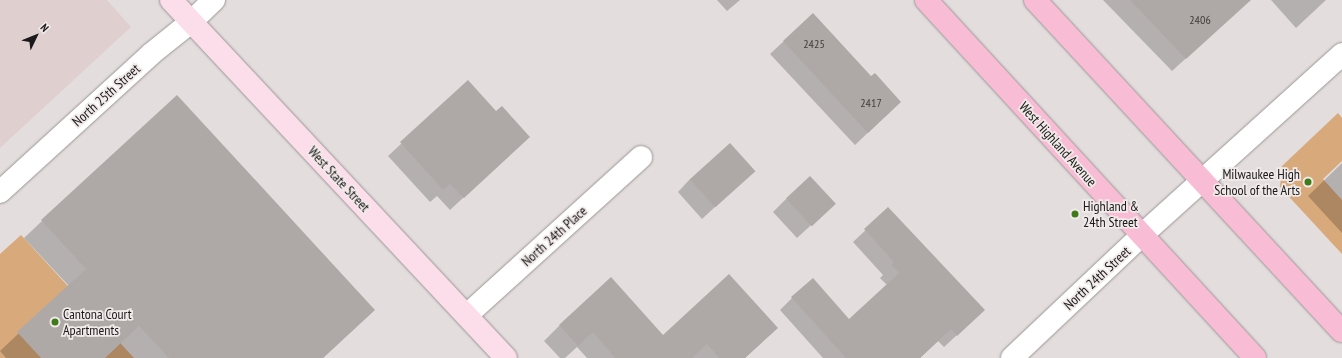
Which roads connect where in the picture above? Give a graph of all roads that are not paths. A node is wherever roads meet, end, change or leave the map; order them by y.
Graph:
1 (171, 0) edge
2 (214, 0) edge
3 (926, 0) edge
4 (1035, 0) edge
5 (191, 22) junction
6 (1342, 54) edge
7 (641, 157) dead end
8 (1202, 180) junction
9 (0, 192) edge
10 (1142, 236) junction
11 (467, 315) junction
12 (1342, 331) edge
13 (506, 358) edge
14 (1012, 358) edge
15 (1255, 358) edge

1 - 5 street, West State Street
2 - 5 street, North 25th Street
3 - 10 main road, West Highland Avenue
4 - 8 main road
5 - 9 street, North 25th Street
5 - 11 street, West State Street
6 - 8 street, North 24th Street
7 - 11 street, North 24th Place
8 - 10 street, North 24th Street
8 - 12 main road
10 - 14 street, North 24th Street
10 - 15 main road, West Highland Avenue
11 - 13 street, West State Street

